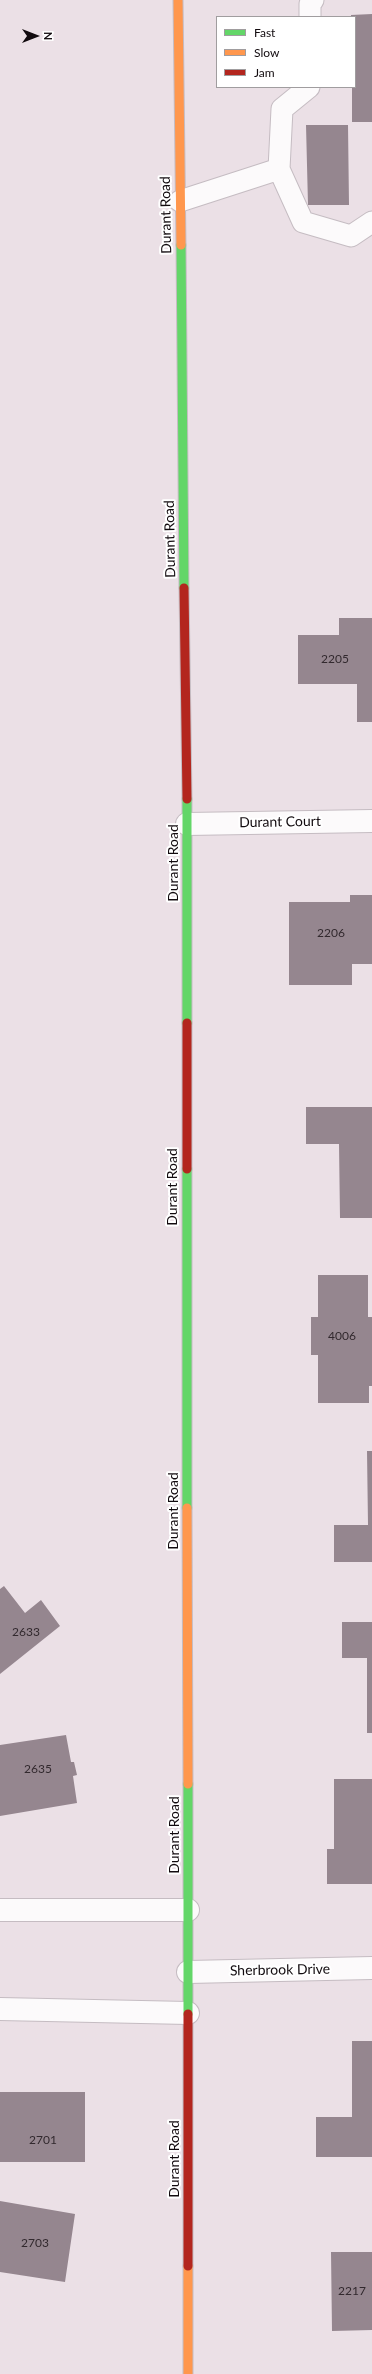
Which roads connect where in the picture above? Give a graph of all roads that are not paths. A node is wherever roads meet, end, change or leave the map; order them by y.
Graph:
1 (178, 0) edge
2 (313, 0) edge
3 (310, 16) edge
4 (308, 88) edge
5 (279, 169) junction
6 (180, 201) junction
7 (372, 222) edge
8 (372, 821) edge
9 (187, 824) junction
10 (0, 1910) edge
11 (188, 1910) junction
12 (372, 1968) edge
13 (188, 1972) junction
14 (0, 2009) edge
15 (188, 2012) junction
16 (188, 2374) edge

1 - 6 street, Durant Road
2 - 3 lane
4 - 5 lane
5 - 6 lane
5 - 7 lane
6 - 9 street, Durant Road
8 - 9 street, Durant Court
9 - 11 street, Durant Road
10 - 11 street
11 - 13 street, Durant Road
12 - 13 street, Sherbrook Drive
13 - 15 street, Durant Road
14 - 15 street
15 - 16 street, Durant Road

